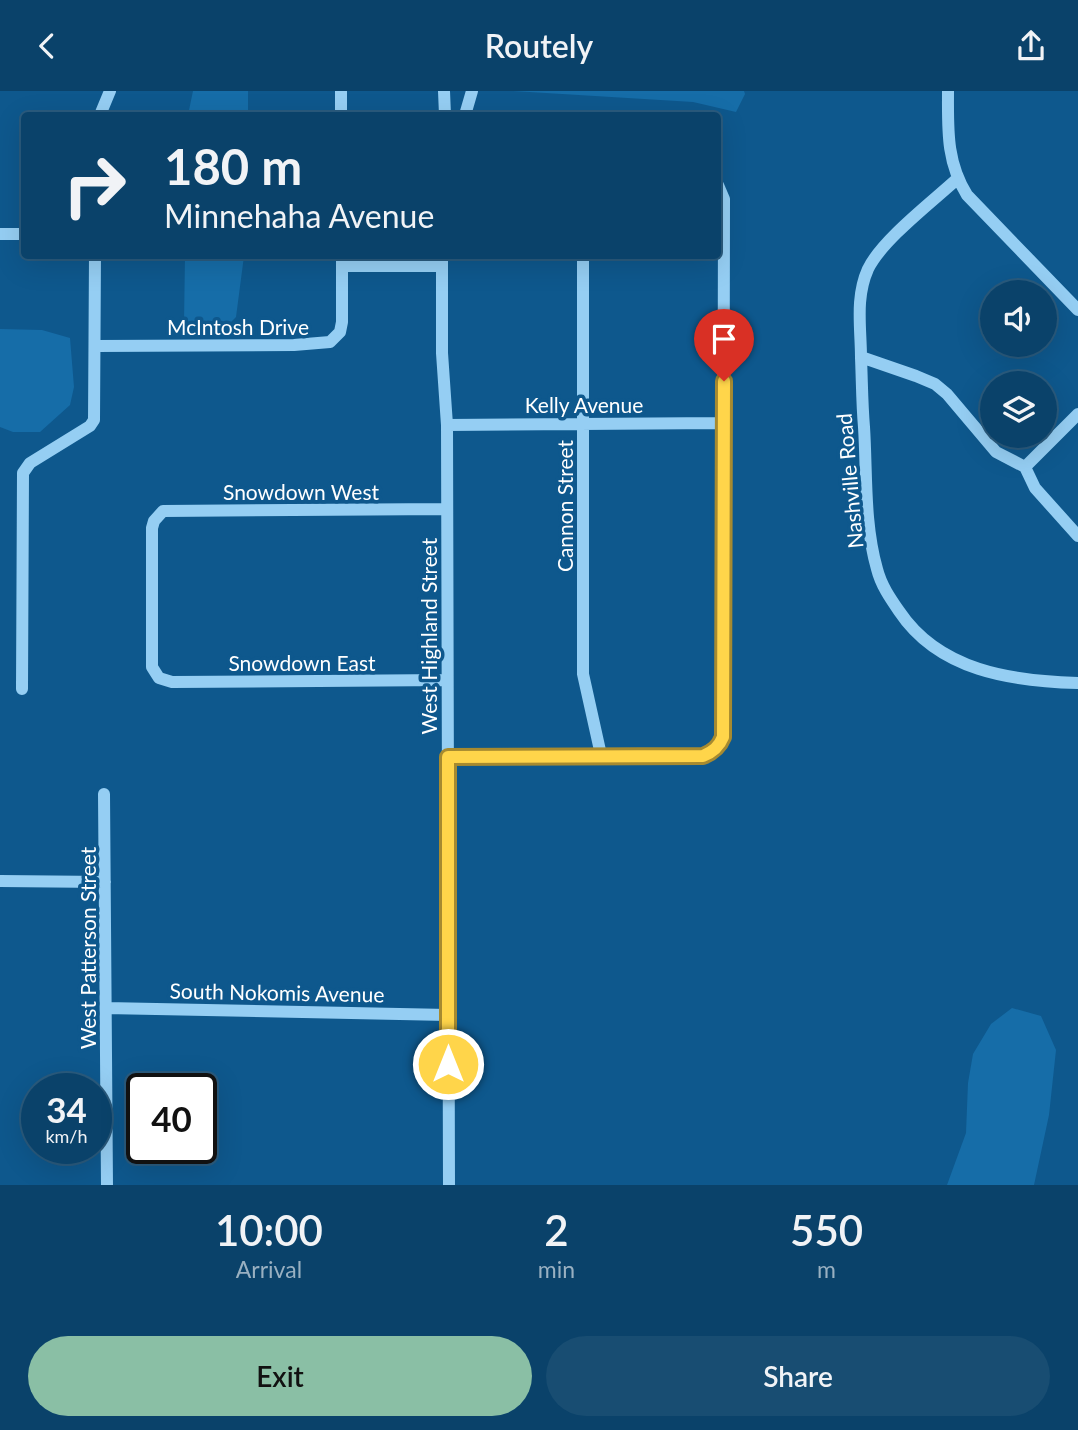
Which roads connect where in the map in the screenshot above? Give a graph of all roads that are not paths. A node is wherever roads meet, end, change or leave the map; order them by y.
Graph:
1 (110, 91) edge
2 (341, 91) edge
3 (444, 91) edge
4 (472, 91) edge
5 (948, 91) edge
6 (101, 112) edge
7 (341, 112) edge
8 (445, 112) edge
9 (466, 112) edge
10 (957, 179) junction
11 (721, 192) edge
12 (0, 234) edge
13 (21, 234) edge
14 (96, 259) edge
15 (583, 259) edge
16 (342, 261) edge
17 (442, 261) edge
18 (1078, 310) edge
19 (96, 346) junction
20 (862, 357) junction
21 (1078, 414) edge
22 (583, 423) junction
23 (722, 423) junction
24 (447, 425) junction
25 (1025, 467) junction
26 (447, 509) junction
27 (1078, 536) edge
28 (159, 678) joint
29 (447, 680) junction
30 (1078, 683) edge
31 (22, 689) dead end
32 (601, 755) junction
33 (448, 757) junction
34 (104, 794) dead end
35 (0, 881) edge
36 (105, 882) junction
37 (106, 1008) junction
38 (448, 1015) junction
39 (107, 1185) edge
40 (449, 1185) edge

1 - 6 street
2 - 7 street
3 - 8 street
4 - 9 street
5 - 10 street
10 - 18 street
10 - 20 street, Nashville Road
11 - 23 street
12 - 13 street
14 - 19 street
15 - 22 street, Cannon Street
16 - 17 street
16 - 19 street, McIntosh Drive
17 - 24 street, West Highland Street
19 - 31 street
20 - 25 street
20 - 30 street, Nashville Road
21 - 25 street
22 - 23 street, Kelly Avenue
22 - 24 street, Kelly Avenue
22 - 32 street, Cannon Street
23 - 32 street
24 - 26 street, West Highland Street
25 - 27 street
26 - 28 street, Snowdown West
26 - 29 street, West Highland Street
28 - 29 street, Snowdown East
29 - 33 street, West Highland Street
32 - 33 street
33 - 38 street, West Highland Street
34 - 36 street, West Patterson Street
35 - 36 street
36 - 37 street, West Patterson Street
37 - 38 street, South Nokomis Avenue
37 - 39 street, West Patterson Street
38 - 40 street, West Highland Street

